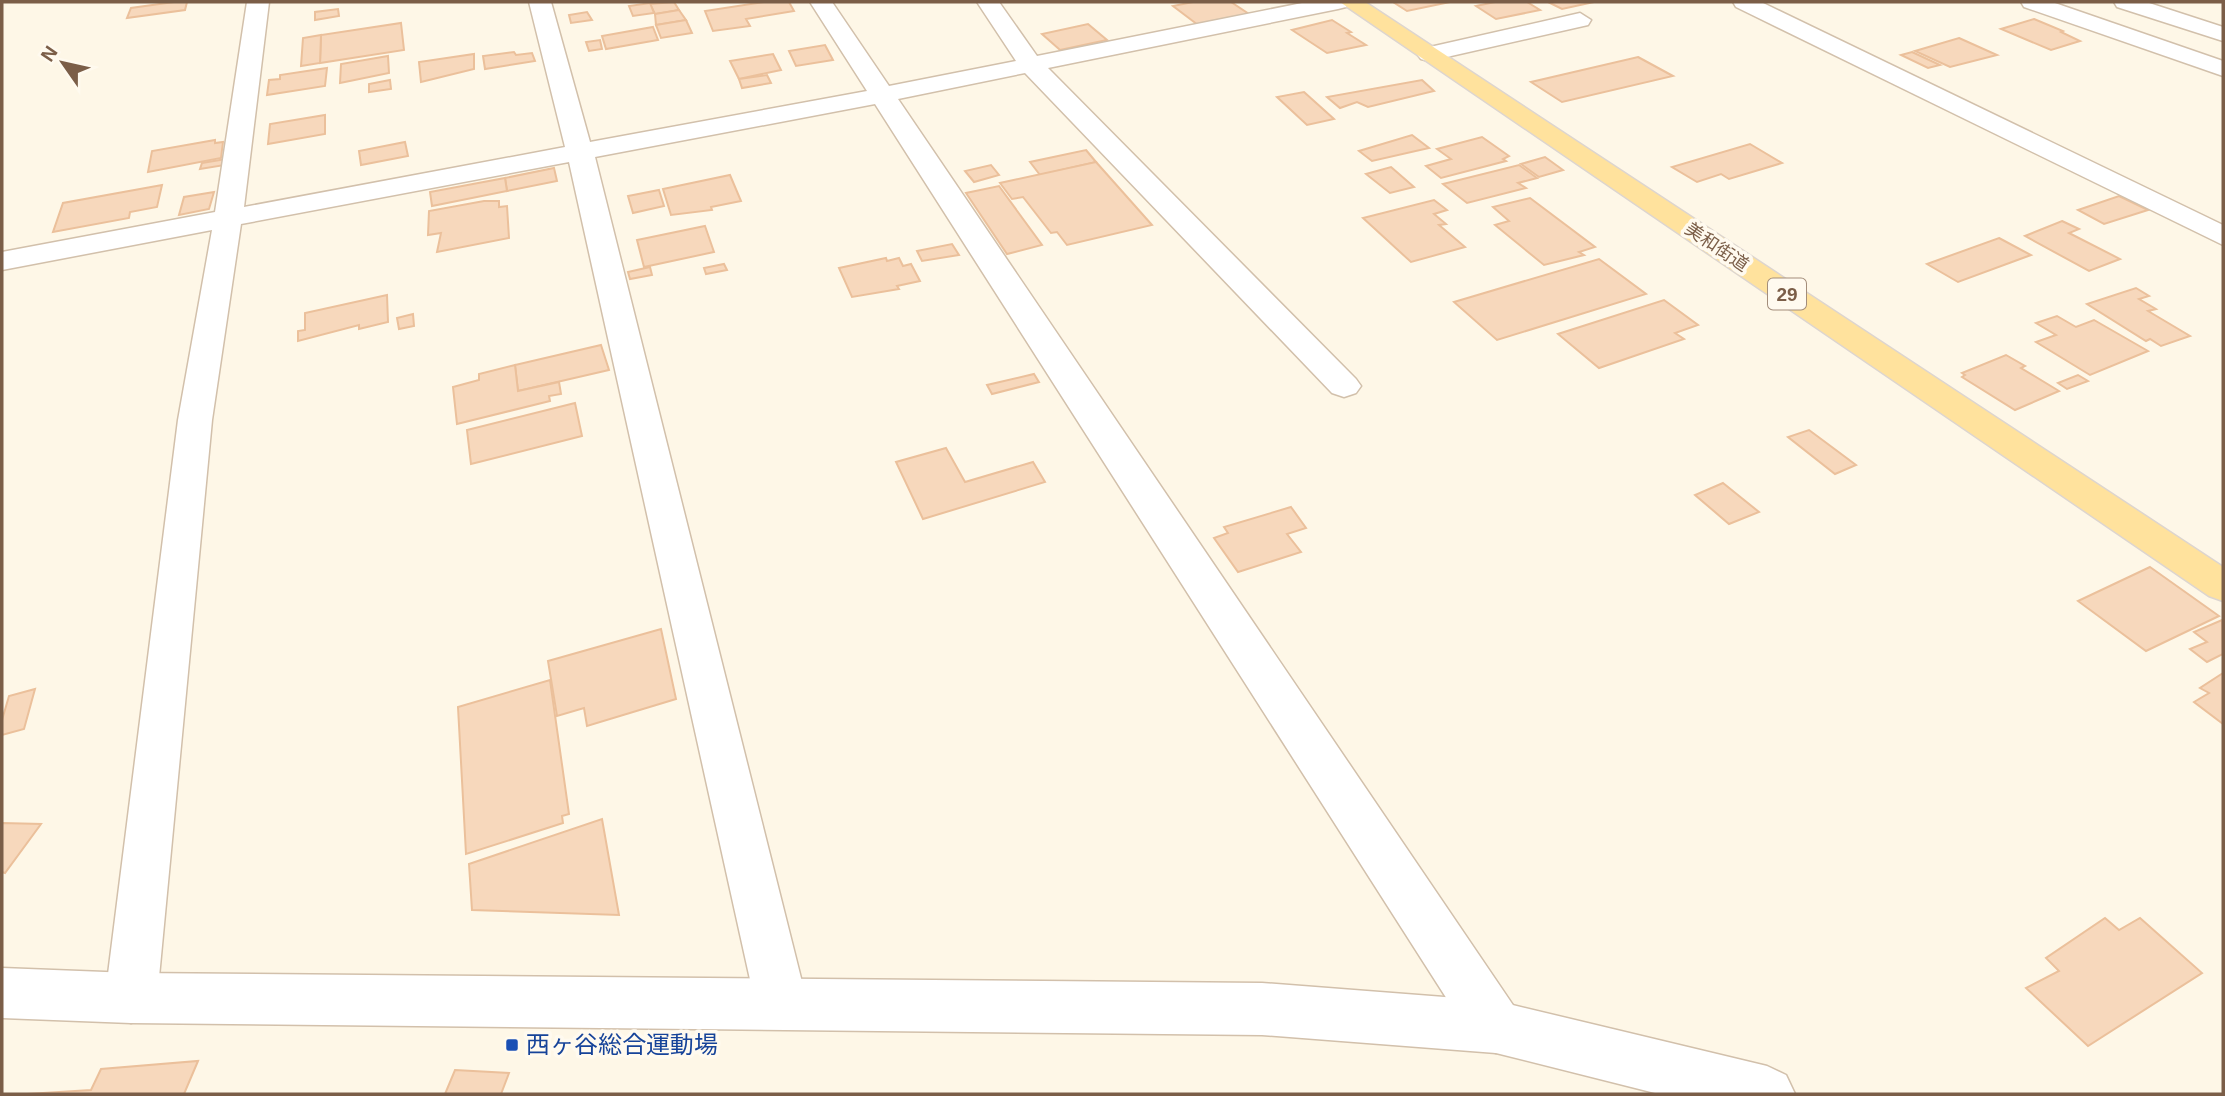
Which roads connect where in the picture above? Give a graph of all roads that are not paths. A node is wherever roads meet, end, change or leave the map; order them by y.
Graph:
1 (258, 2) edge
2 (540, 2) edge
3 (821, 2) edge
4 (988, 2) edge
5 (1338, 2) edge
6 (1351, 2) edge
7 (1744, 2) edge
8 (2032, 2) edge
9 (2125, 2) edge
10 (1580, 20) dead end
11 (2223, 34) edge
12 (1429, 54) junction
13 (1031, 65) junction
14 (2223, 69) edge
15 (883, 95) junction
16 (580, 152) junction
17 (228, 218) junction
18 (2223, 236) edge
19 (2, 261) edge
20 (1344, 386) dead end
21 (2223, 586) edge
22 (2, 993) edge
23 (131, 998) junction
24 (781, 1002) junction
25 (1496, 1027) junction
26 (1767, 1094) edge

1 - 17 street
2 - 16 street
3 - 15 street
4 - 13 street
5 - 13 street
6 - 12 main road, 美和街道 / 29
7 - 18 street
8 - 14 street
9 - 11 street
10 - 12 street
12 - 21 main road, 美和街道 / 29
13 - 15 street
13 - 20 street
15 - 16 street
15 - 25 street
16 - 17 street
16 - 24 street
17 - 19 street
17 - 23 street
22 - 23 street
23 - 24 street
24 - 25 street
25 - 26 street

